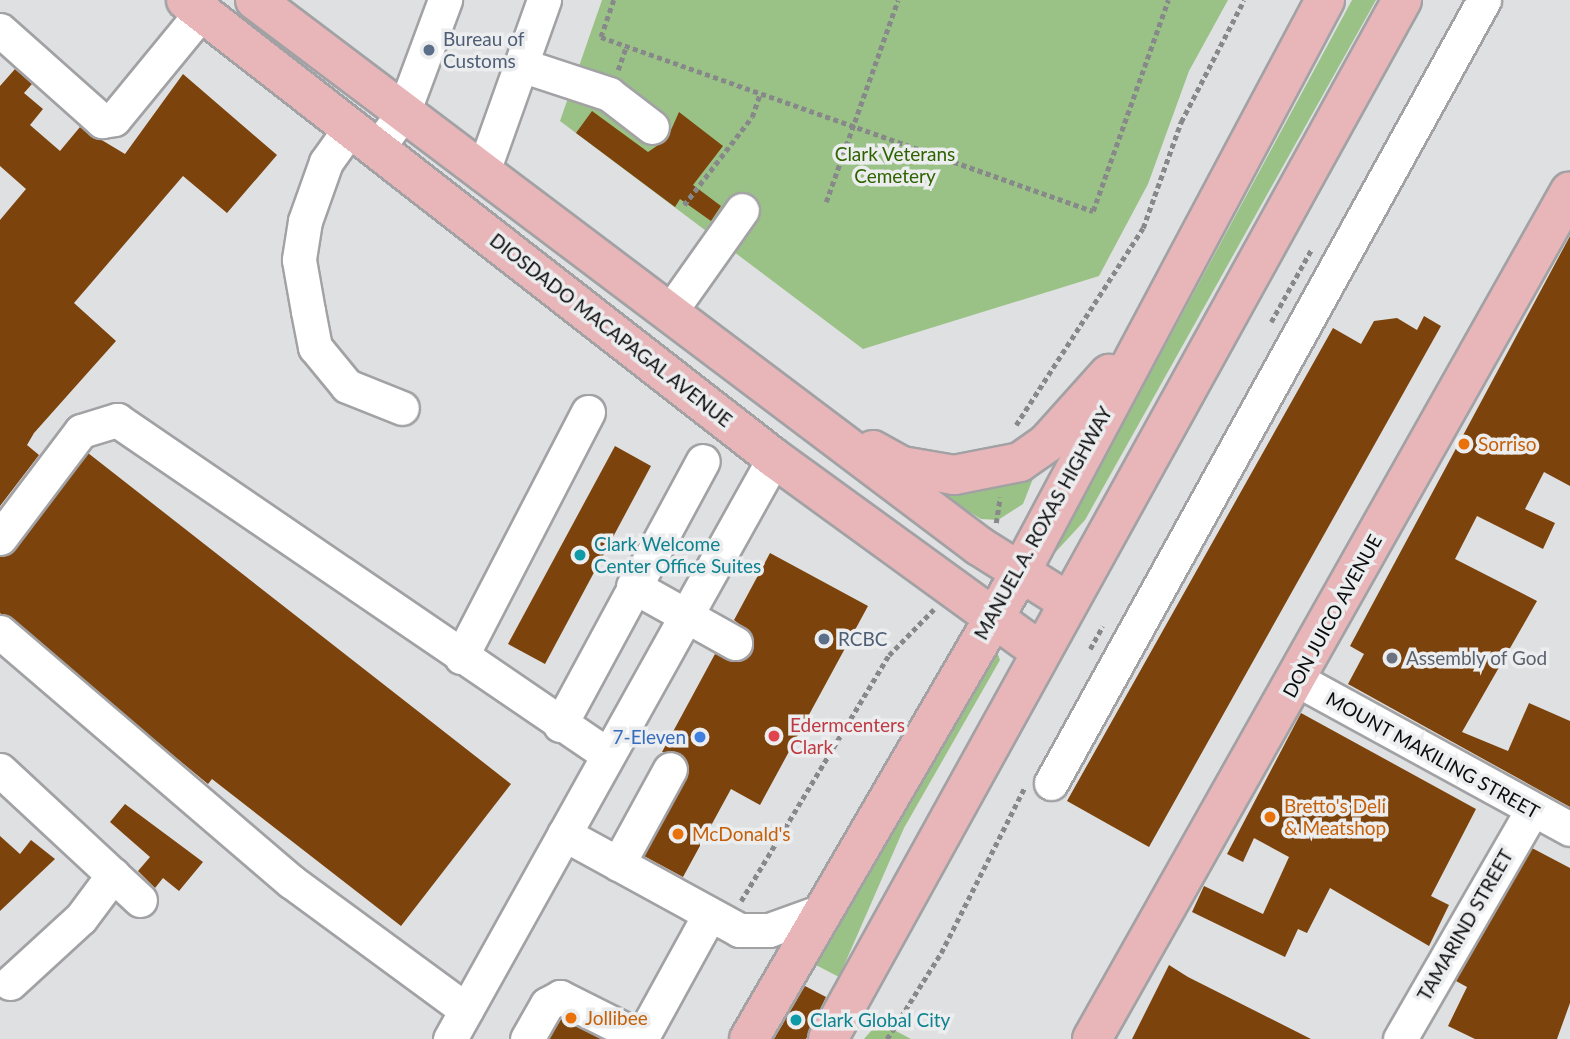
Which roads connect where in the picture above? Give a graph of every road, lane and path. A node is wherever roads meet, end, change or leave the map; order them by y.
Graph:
1 (254, 0) edge
2 (445, 0) edge
3 (544, 0) edge
4 (614, 0) edge
5 (898, 0) edge
6 (1168, 0) edge
7 (1244, 0) edge
8 (1325, 0) edge
9 (1402, 0) edge
10 (1485, 0) edge
11 (194, 6) edge
12 (0, 30) edge
13 (521, 65) junction
14 (760, 94) junction
15 (403, 113) junction
16 (652, 127) dead end
17 (853, 127) junction
18 (364, 137) junction
19 (482, 174) junction
20 (1570, 191) edge
21 (826, 202) dead end
22 (684, 205) dead end
23 (743, 210) dead end
24 (1279, 304) dead end
25 (669, 313) junction
26 (1270, 325) dead end
27 (1144, 337) junction
28 (402, 408) dead end
29 (796, 411) junction
30 (588, 412) dead end
31 (774, 458) junction
32 (703, 461) dead end
33 (1002, 468) junction
34 (999, 520) dead end
35 (0, 538) edge
36 (1020, 573) junction
37 (633, 586) junction
38 (1068, 602) junction
39 (940, 603) dead end
40 (686, 616) junction
41 (992, 619) junction
42 (0, 632) edge
43 (735, 643) dead end
44 (1041, 652) junction
45 (461, 657) junction
46 (1296, 679) junction
47 (560, 725) junction
48 (608, 755) junction
49 (670, 769) dead end
50 (0, 770) edge
51 (1051, 783) dead end
52 (1531, 811) junction
53 (1570, 829) edge
54 (564, 834) junction
55 (618, 864) junction
56 (113, 875) junction
57 (140, 900) dead end
58 (822, 911) junction
59 (717, 921) junction
60 (9, 984) dead end
61 (466, 1010) junction
62 (641, 1038) edge
63 (450, 1039) edge
64 (527, 1039) edge
65 (749, 1039) edge
66 (828, 1039) edge
67 (1092, 1039) edge
68 (1400, 1039) edge

1 - 15 main road
2 - 15 street
3 - 13 street
4 - 14 path
5 - 17 path
6 - 17 path
7 - 33 path
8 - 27 main road, MANUEL A. ROXAS HIGHWAY
9 - 38 main road
10 - 51 street
11 - 12 street
11 - 18 main road, DIOSDADO MACAPAGAL AVENUE
13 - 16 street
13 - 19 street
14 - 17 path
14 - 22 path
15 - 18 street
15 - 19 main road
17 - 21 path
18 - 28 street
18 - 31 main road, DIOSDADO MACAPAGAL AVENUE
19 - 25 main road
20 - 46 main road, DON JUICO AVENUE
23 - 25 street
24 - 26 path
25 - 29 main road
27 - 33 main road
27 - 36 main road, MANUEL A. ROXAS HIGHWAY
29 - 33 main road
29 - 36 main road
30 - 45 street
31 - 40 street
31 - 41 main road, DIOSDADO MACAPAGAL AVENUE
32 - 37 street
33 - 34 path
35 - 45 street
36 - 38 main road
36 - 41 main road, MANUEL A. ROXAS HIGHWAY
37 - 40 street
37 - 47 street
38 - 44 main road
39 - 59 path
40 - 43 street
40 - 48 street
41 - 44 main road, DIOSDADO MACAPAGAL AVENUE
41 - 58 main road, MANUEL A. ROXAS HIGHWAY
42 - 61 street
44 - 66 main road
45 - 47 street
46 - 52 street, MOUNT MAKILING STREET
46 - 67 main road, DON JUICO AVENUE
47 - 48 street
48 - 54 street
49 - 55 street
50 - 56 street
52 - 53 street, MOUNT MAKILING STREET
52 - 68 street, TAMARIND STREET
54 - 55 street
54 - 61 street
55 - 59 street
56 - 57 street
56 - 60 street
58 - 59 street
58 - 65 main road, MANUEL A. ROXAS HIGHWAY
59 - 62 street
61 - 63 street
62 - 64 street

